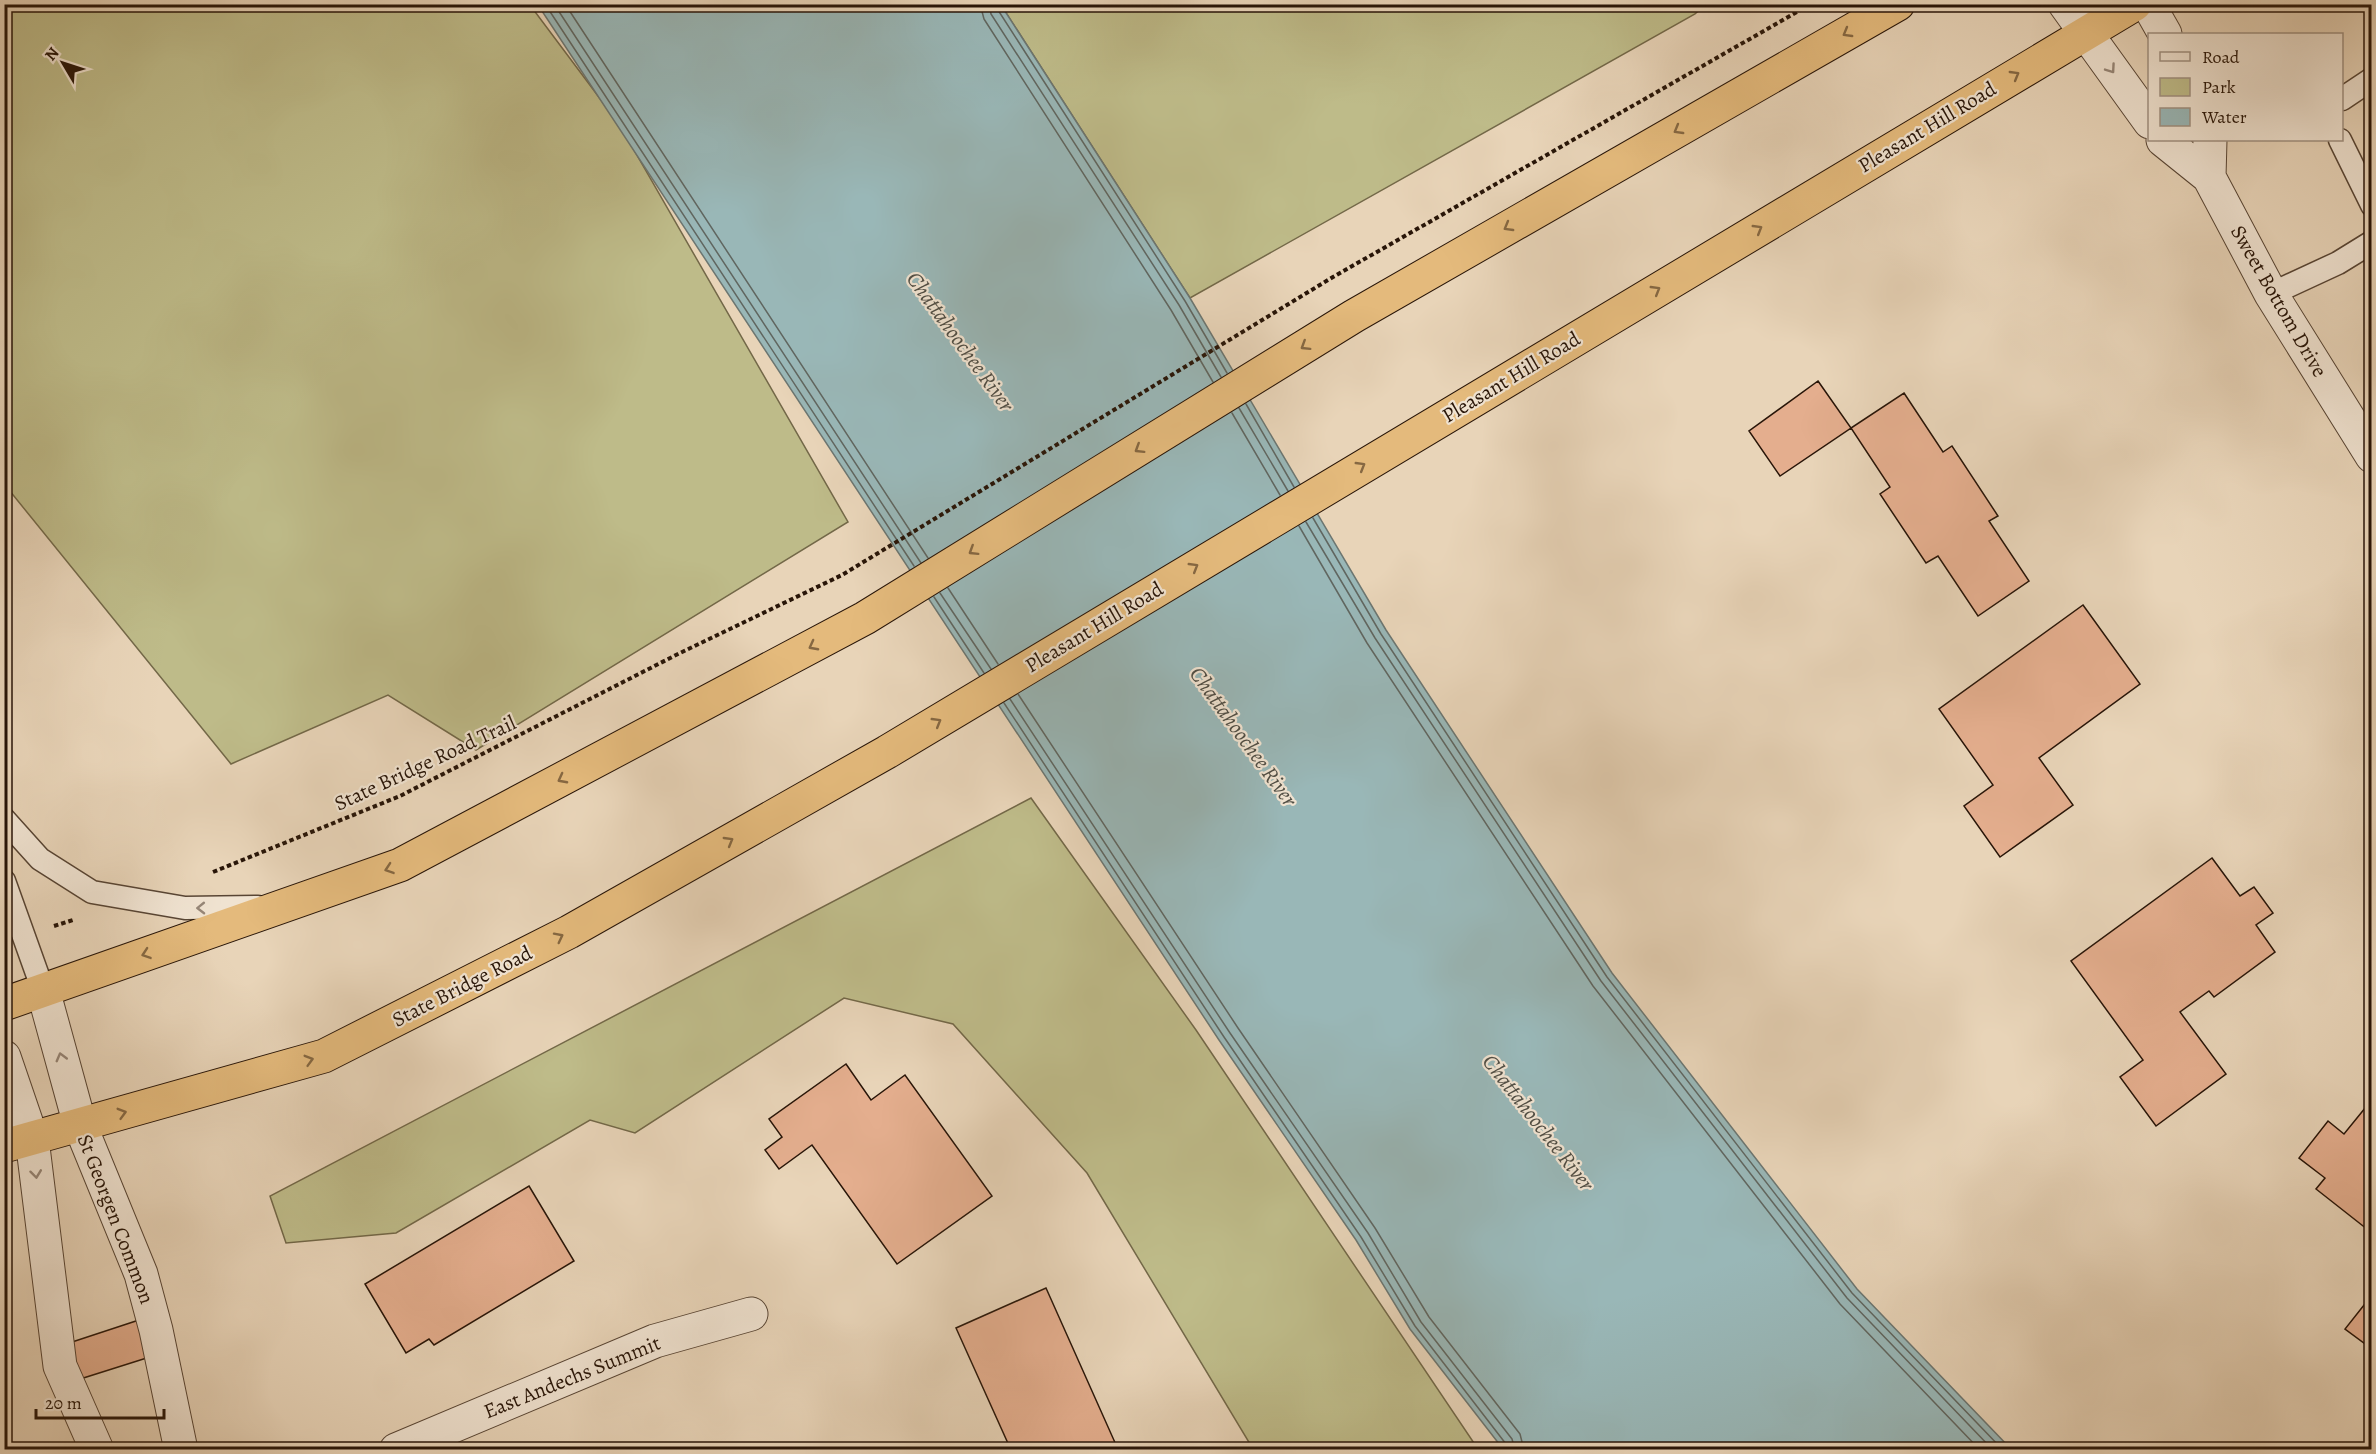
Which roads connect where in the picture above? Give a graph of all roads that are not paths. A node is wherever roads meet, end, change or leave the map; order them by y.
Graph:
1 (1898, 4) edge
2 (2065, 4) edge
3 (2135, 4) edge
4 (2148, 4) edge
5 (2164, 33) edge
6 (2087, 34) junction
7 (2372, 79) edge
8 (2343, 98) edge
9 (2148, 119) edge
10 (2164, 141) edge
11 (2210, 141) edge
12 (2340, 141) edge
13 (2209, 177) junction
14 (2372, 205) edge
15 (2372, 242) edge
16 (2271, 294) junction
17 (2372, 456) edge
18 (887, 752) joint
19 (4, 819) edge
20 (4, 881) edge
21 (280, 907) junction
22 (43, 990) junction
23 (4, 1004) edge
24 (4, 1057) edge
25 (80, 1125) junction
26 (18, 1142) edge
27 (751, 1314) dead end
28 (97, 1449) edge
29 (181, 1449) edge
30 (396, 1449) edge

1 -> 21 highway
2 - 6 street
3 - 6 highway, Pleasant Hill Road
4 - 5 street
6 -> 9 street
18 -> 6 highway, Pleasant Hill Road
7 - 8 lane
10 - 13 street
11 - 13 street, Sweet Bottom Drive
12 - 14 lane
13 - 16 street, Sweet Bottom Drive
15 - 16 lane
16 - 17 street, Sweet Bottom Drive
25 -> 18 highway, State Bridge Road
21 -> 19 lane
20 - 22 lane
21 -> 22 highway
22 - 23 highway
25 -> 22 street, St Georgen Common
24 - 26 street
25 - 26 highway, State Bridge Road
25 - 29 street, St Georgen Common
26 -> 28 street
27 - 30 street, East Andechs Summit

